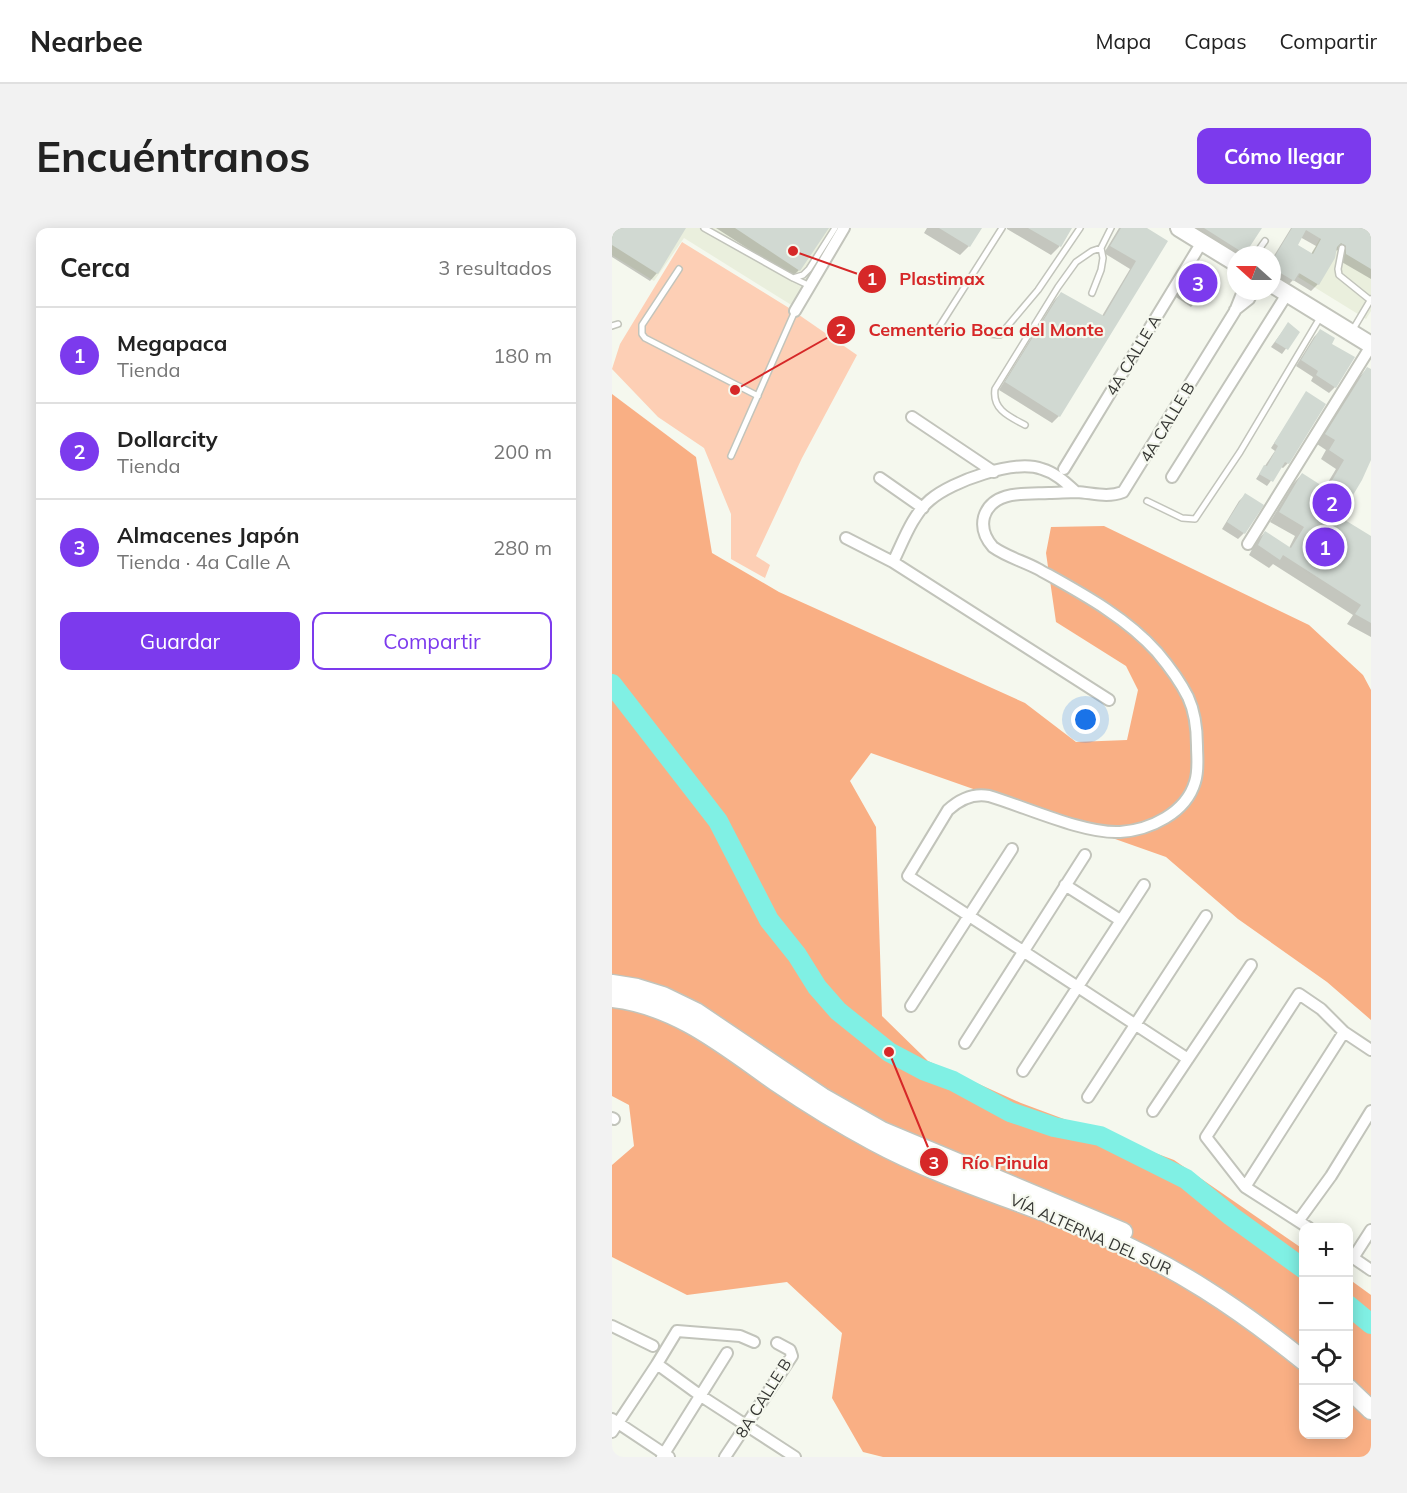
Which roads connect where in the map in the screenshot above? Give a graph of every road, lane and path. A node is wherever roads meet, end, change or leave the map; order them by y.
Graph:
1 (704, 228) edge
2 (835, 228) edge
3 (844, 228) edge
4 (1002, 228) edge
5 (1080, 228) edge
6 (1111, 228) edge
7 (1179, 228) edge
8 (1264, 241) dead end
9 (1202, 242) junction
10 (1261, 246) edge
11 (1101, 248) junction
12 (1342, 248) dead end
13 (1227, 257) edge
14 (679, 269) dead end
15 (793, 278) junction
16 (808, 285) junction
17 (1281, 290) edge
18 (1092, 293) dead end
19 (1287, 294) junction
20 (1371, 299) edge
21 (1239, 300) edge
22 (1248, 300) edge
23 (1235, 310) junction
24 (795, 311) joint
25 (1322, 315) junction
26 (980, 327) dead end
27 (936, 332) dead end
28 (1351, 333) junction
29 (1371, 346) edge
30 (758, 396) junction
31 (912, 417) dead end
32 (1025, 424) dead end
33 (731, 456) dead end
34 (1064, 469) dead end
35 (994, 472) junction
36 (1172, 477) dead end
37 (880, 478) dead end
38 (1076, 492) junction
39 (1147, 501) dead end
40 (923, 508) junction
41 (846, 538) dead end
42 (1248, 544) dead end
43 (893, 562) junction
44 (1109, 700) dead end
45 (1012, 849) dead end
46 (1085, 855) dead end
47 (1065, 885) junction
48 (1144, 885) dead end
49 (1206, 916) dead end
50 (969, 917) junction
51 (1120, 920) junction
52 (1023, 952) junction
53 (1251, 965) dead end
54 (612, 984) edge
55 (1078, 987) junction
56 (612, 998) edge
57 (911, 1006) dead end
58 (1135, 1025) junction
59 (1344, 1032) junction
60 (965, 1043) dead end
61 (1371, 1050) edge
62 (1188, 1059) junction
63 (1023, 1071) dead end
64 (1088, 1097) dead end
65 (1153, 1111) dead end
66 (1371, 1111) edge
67 (1245, 1187) junction
68 (1299, 1220) junction
69 (1303, 1223) edge
70 (1371, 1230) edge
71 (1353, 1254) edge
72 (1353, 1258) edge
73 (1371, 1270) edge
74 (612, 1326) edge
75 (754, 1342) dead end
76 (777, 1343) dead end
77 (1299, 1343) edge
78 (653, 1346) dead end
79 (727, 1353) dead end
80 (1299, 1357) edge
81 (657, 1364) junction
82 (1353, 1393) edge
83 (701, 1396) junction
84 (1353, 1407) edge
85 (1371, 1410) edge
86 (1371, 1424) edge
87 (614, 1425) edge
88 (747, 1425) junction
89 (665, 1456) edge
90 (725, 1457) edge
91 (795, 1457) edge

1 - 15 lane
2 - 15 lane
3 - 16 street
4 - 27 lane
5 - 26 lane
6 - 11 lane
7 - 9 main road
8 - 10 lane
9 - 13 main road
9 - 34 street, 4A CALLE A
11 - 18 lane
11 - 32 lane
12 - 20 lane
14 - 30 lane
15 - 16 lane
16 - 24 street
17 - 19 main road
19 - 25 main road
19 - 36 street
20 - 28 lane
21 - 23 street, 4A CALLE B
22 - 23 street, 4A CALLE B
23 - 38 street, 4A CALLE B
24 - 30 lane
25 - 28 main road
25 - 39 lane
28 - 29 main road
29 - 42 street
30 - 33 lane
31 - 35 street
35 - 38 street
35 - 40 street
37 - 40 street
38 - 50 street
40 - 43 street
41 - 43 street
43 - 44 street
45 - 50 street
46 - 47 street
47 - 51 street
47 - 52 street
48 - 51 street
49 - 58 street
50 - 52 street
50 - 57 street
51 - 55 street
52 - 55 street
52 - 60 street
53 - 62 street
54 - 77 highway, VÍA ALTERNA DEL SUR
55 - 58 street
55 - 63 street
56 - 80 highway, VÍA ALTERNA DEL SUR
58 - 62 street
58 - 64 street
59 - 61 street
59 - 67 street
59 - 67 street
62 - 65 street
66 - 68 street
67 - 68 street
68 - 69 street
70 - 71 street
72 - 73 street
74 - 78 street
75 - 81 street
76 - 88 street, 8A CALLE B
79 - 83 street
81 - 83 street
81 - 87 street
82 - 85 highway
83 - 88 street
83 - 89 street
84 - 86 highway
87 - 89 street
88 - 90 street, 8A CALLE B
88 - 91 street

